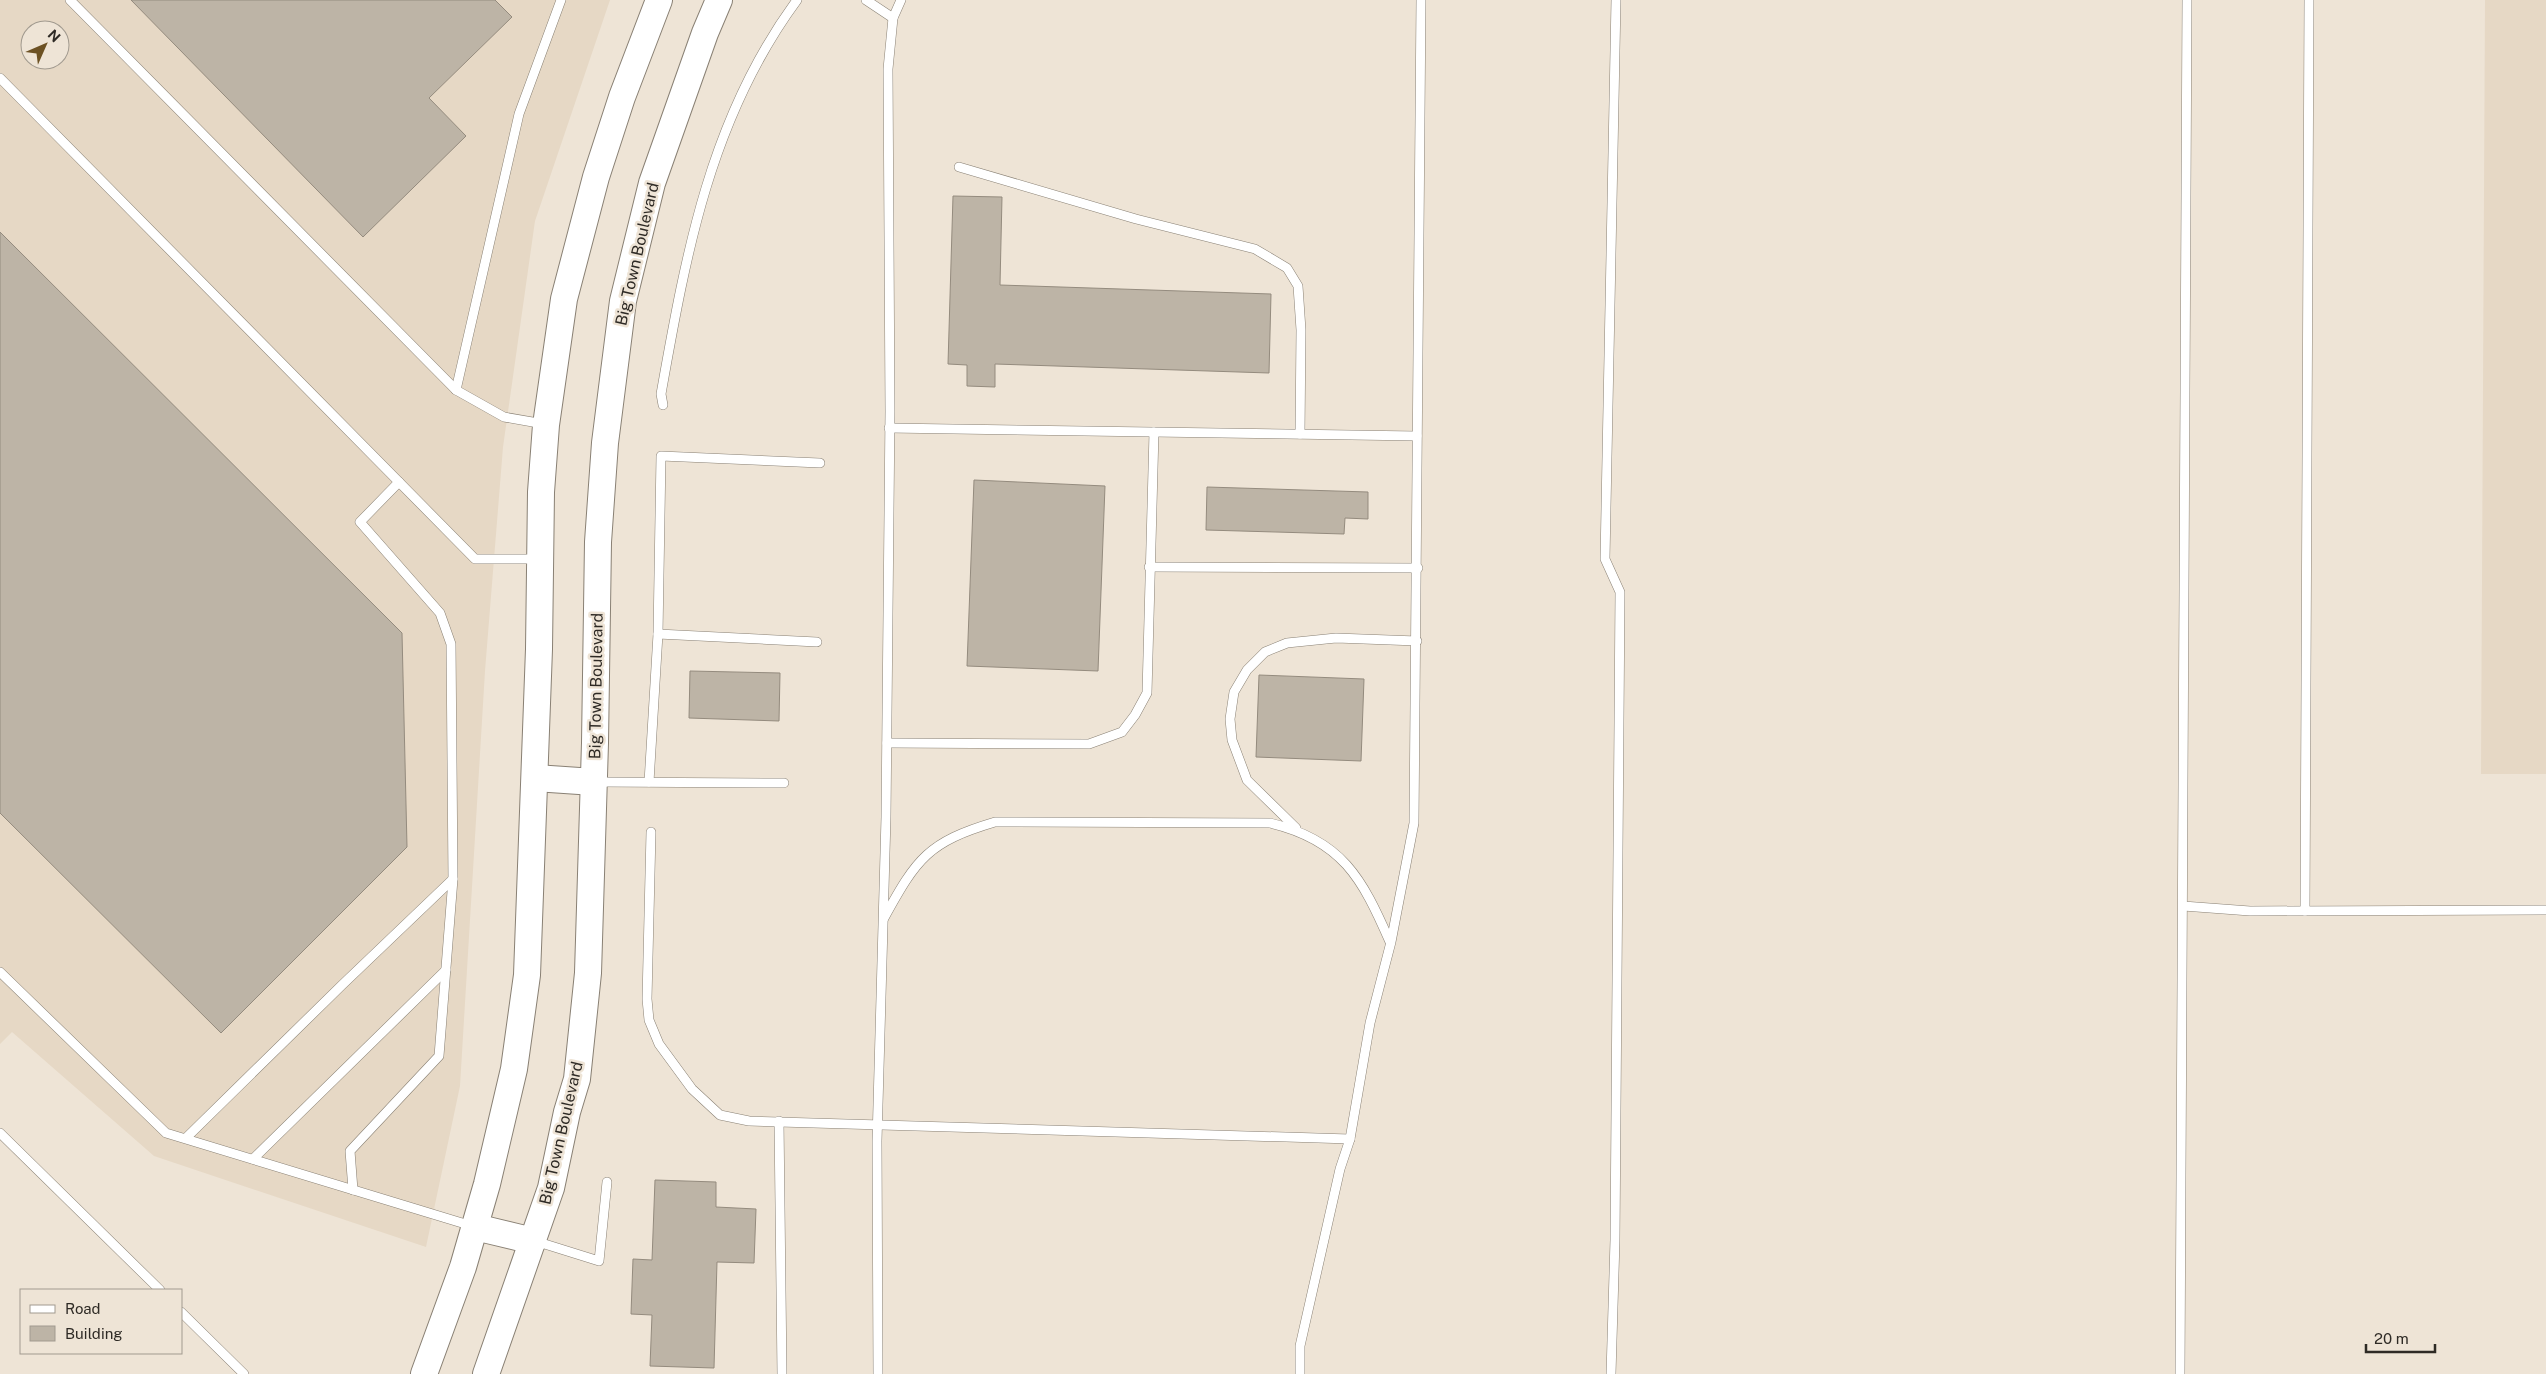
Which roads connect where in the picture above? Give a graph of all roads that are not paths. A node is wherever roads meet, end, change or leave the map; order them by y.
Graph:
1 (70, 0) edge
2 (561, 0) edge
3 (659, 0) edge
4 (719, 0) edge
5 (797, 0) edge
6 (866, 0) edge
7 (901, 0) edge
8 (1421, 0) edge
9 (1616, 0) edge
10 (2187, 0) edge
11 (2309, 0) edge
12 (893, 18) junction
13 (0, 78) edge
14 (959, 167) dead end
15 (456, 390) junction
16 (663, 405) dead end
17 (546, 425) junction
18 (889, 428) junction
19 (1154, 432) junction
20 (1300, 434) junction
21 (1417, 436) junction
22 (820, 463) dead end
23 (399, 482) junction
24 (539, 559) junction
25 (1149, 566) junction
26 (1418, 568) junction
27 (658, 634) junction
28 (1416, 641) junction
29 (817, 642) dead end
30 (887, 743) junction
31 (535, 778) junction
32 (594, 782) junction
33 (648, 782) junction
34 (784, 783) dead end
35 (651, 832) dead end
36 (1300, 832) junction
37 (453, 880) junction
38 (2182, 906) junction
39 (2546, 910) edge
40 (2305, 911) junction
41 (883, 920) junction
42 (1390, 942) junction
43 (446, 970) junction
44 (0, 972) edge
45 (779, 1121) junction
46 (878, 1123) junction
47 (0, 1133) edge
48 (186, 1138) junction
49 (1350, 1139) junction
50 (252, 1159) junction
51 (607, 1182) dead end
52 (354, 1190) junction
53 (475, 1227) junction
54 (533, 1241) junction
55 (159, 1289) edge
56 (182, 1313) edge
57 (244, 1374) edge
58 (424, 1374) edge
59 (486, 1374) edge
60 (782, 1374) edge
61 (878, 1374) edge
62 (1300, 1374) edge
63 (1611, 1374) edge
64 (2180, 1374) edge

1 - 15 lane
2 - 15 lane
3 - 17 main road
4 - 32 main road, Big Town Boulevard
5 - 16 lane
6 - 12 lane
7 - 12 lane
8 - 21 lane
9 - 63 lane
10 - 38 lane
11 - 40 lane
12 - 18 lane
13 - 23 lane
14 - 20 lane
15 - 17 lane
17 - 24 main road
18 - 19 lane
18 - 30 lane
19 - 20 lane
19 - 25 lane
20 - 21 lane
21 - 26 lane
22 - 27 lane
23 - 24 lane
23 - 37 lane
24 - 31 main road
25 - 26 lane
25 - 30 lane
26 - 28 lane
27 - 29 lane
27 - 33 lane
28 - 36 lane
28 - 42 lane
30 - 41 lane
31 - 32 main road
31 - 53 main road
32 - 33 lane
32 - 54 main road, Big Town Boulevard
33 - 34 lane
35 - 45 lane
36 - 41 lane
36 - 42 lane
37 - 43 lane
37 - 48 lane
38 - 40 lane
38 - 64 lane
39 - 40 lane
41 - 46 lane
42 - 49 lane
43 - 50 lane
43 - 52 lane
44 - 48 lane
45 - 46 lane
45 - 60 lane
46 - 49 lane
46 - 61 lane
47 - 55 lane
48 - 50 lane
49 - 62 lane
50 - 52 lane
51 - 54 lane
52 - 53 lane
53 - 54 main road
53 - 58 main road
54 - 59 main road, Big Town Boulevard
56 - 57 lane

